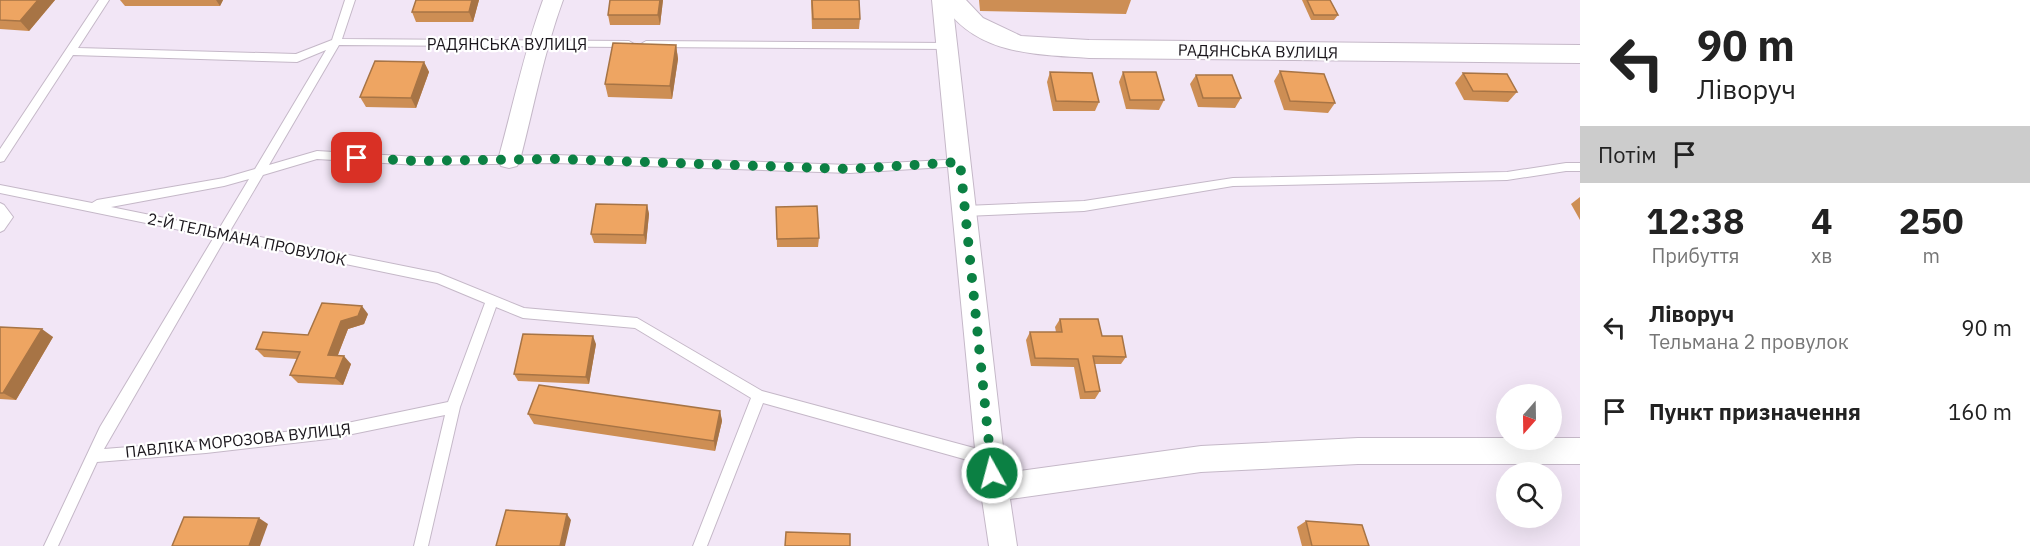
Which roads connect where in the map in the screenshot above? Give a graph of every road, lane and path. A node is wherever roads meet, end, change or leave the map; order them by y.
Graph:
1 (104, 0) edge
2 (350, 0) edge
3 (553, 0) edge
4 (942, 0) edge
5 (952, 0) edge
6 (336, 42) junction
7 (537, 44) junction
8 (948, 46) junction
9 (69, 51) junction
10 (1580, 54) edge
11 (0, 158) edge
12 (509, 160) junction
13 (960, 162) junction
14 (1580, 167) edge
15 (259, 172) junction
16 (0, 189) edge
17 (90, 207) junction
18 (0, 208) edge
19 (965, 211) junction
20 (0, 227) edge
21 (222, 233) junction
22 (492, 300) junction
23 (759, 396) junction
24 (453, 407) junction
25 (1580, 451) edge
26 (93, 456) junction
27 (990, 459) junction
28 (994, 488) junction
29 (51, 546) edge
30 (421, 546) edge
31 (700, 546) edge
32 (1003, 546) edge

1 - 9 lane
2 - 6 lane
3 - 7 street
4 - 8 street
5 - 10 street, РАДЯНСЬКА ВУЛИЦЯ
6 - 7 lane, РАДЯНСЬКА ВУЛИЦЯ
6 - 9 lane, РАДЯНСЬКА ВУЛИЦЯ
6 - 15 lane
7 - 8 lane, РАДЯНСЬКА ВУЛИЦЯ
7 - 12 street
8 - 13 street
9 - 11 lane
12 - 13 lane
12 - 15 lane
13 - 19 street
14 - 19 lane
15 - 17 lane
15 - 21 lane
16 - 17 lane, 2-Й ТЕЛЬМАНА ПРОВУЛОК
17 - 21 lane, 2-Й ТЕЛЬМАНА ПРОВУЛОК
18 - 20 lane
19 - 27 street
21 - 22 lane, 2-Й ТЕЛЬМАНА ПРОВУЛОК
21 - 26 lane
22 - 23 lane, 2-Й ТЕЛЬМАНА ПРОВУЛОК
22 - 24 lane
23 - 27 lane, 2-Й ТЕЛЬМАНА ПРОВУЛОК
23 - 31 lane
24 - 26 lane, ПАВЛІКА МОРОЗОВА ВУЛИЦЯ
24 - 30 lane
25 - 28 street
26 - 29 lane
27 - 28 street
28 - 32 street

